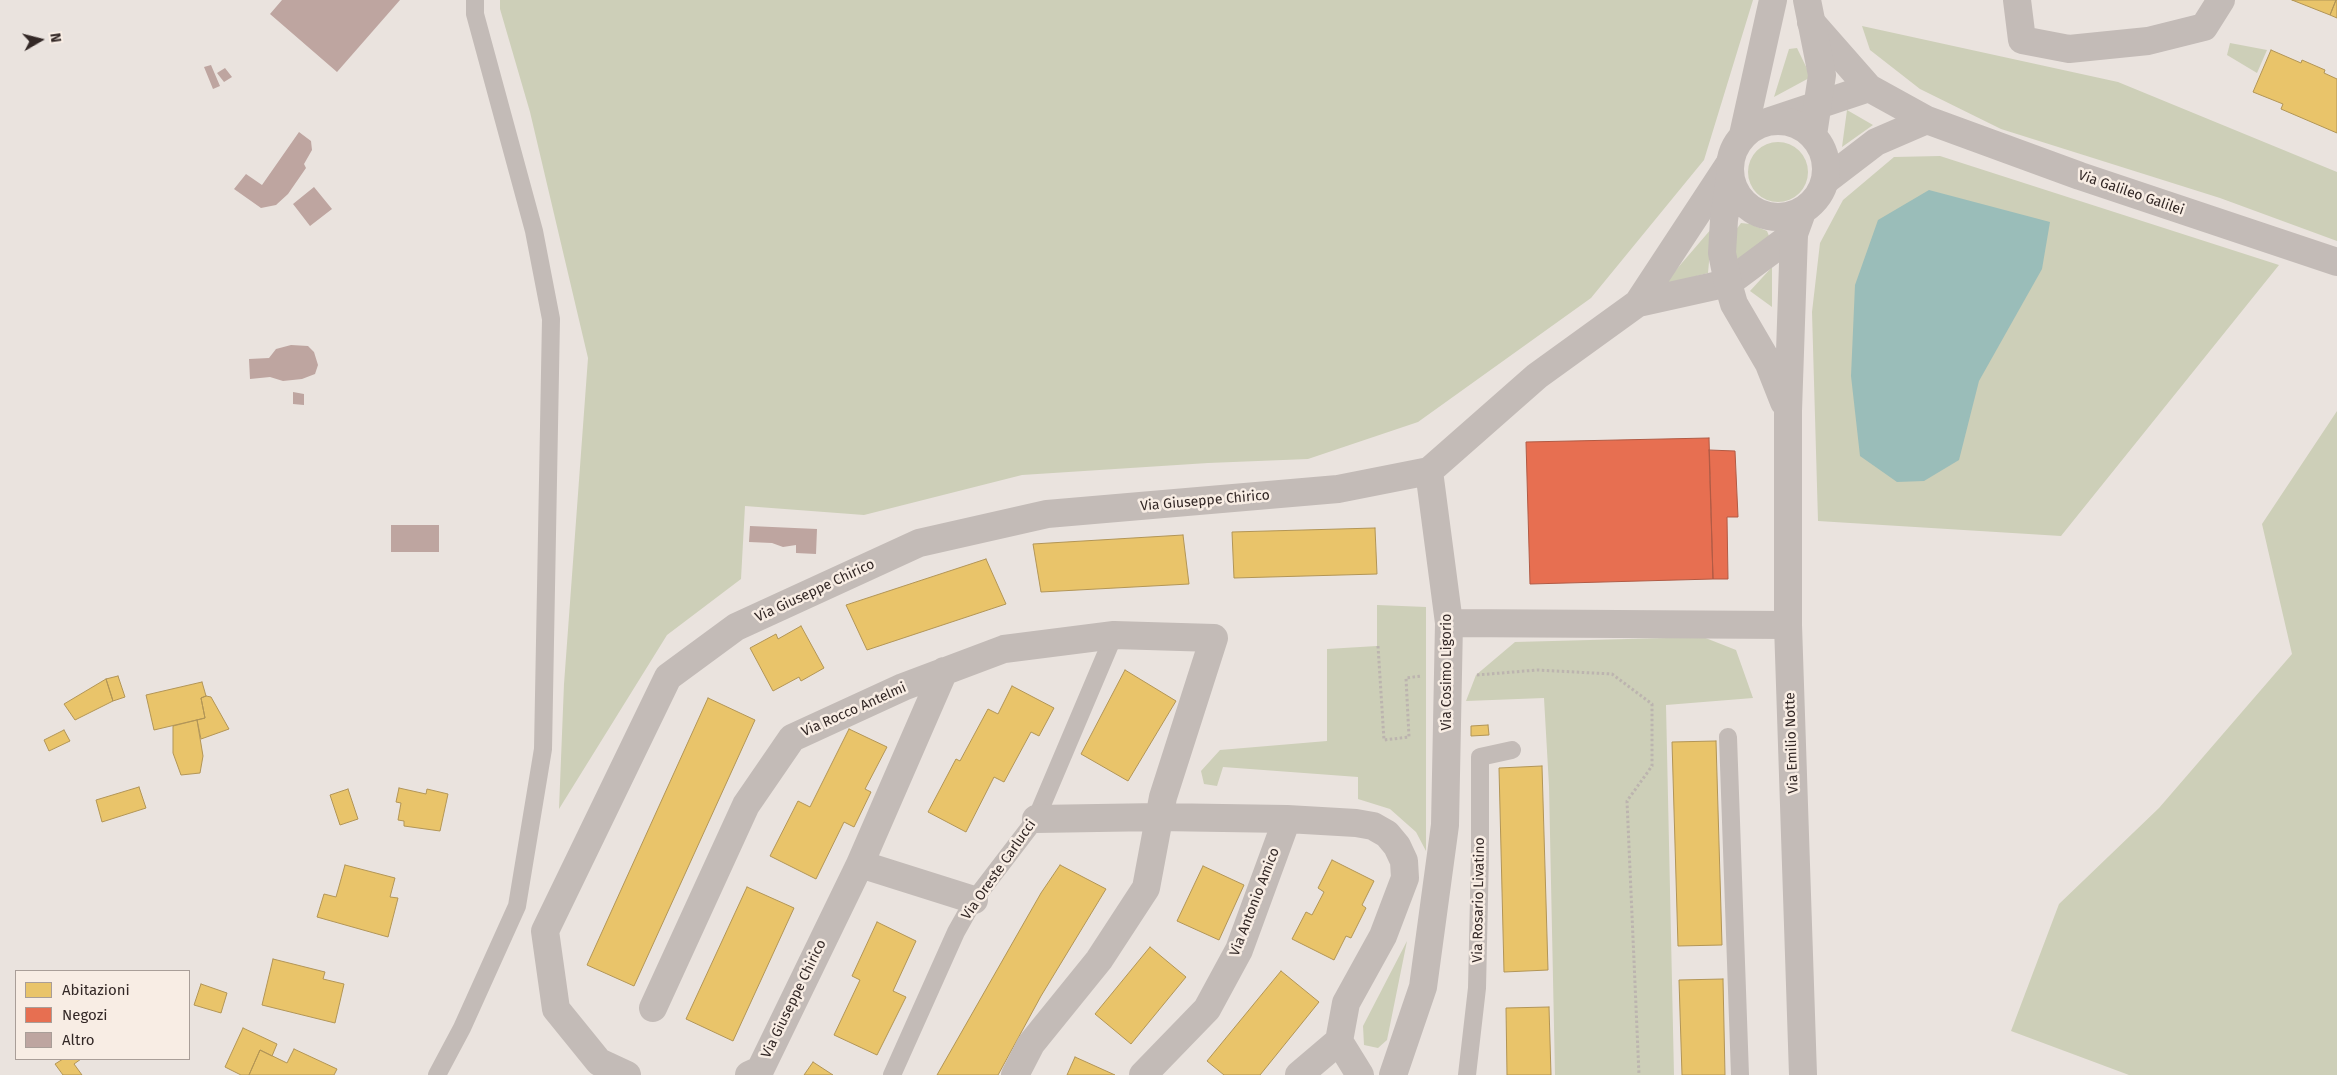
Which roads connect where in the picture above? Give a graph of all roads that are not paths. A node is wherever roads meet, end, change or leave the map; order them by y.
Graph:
1 (475, 0) edge
2 (1773, 0) edge
3 (2017, 0) edge
4 (2221, 0) edge
5 (1809, 11) edge
6 (1869, 88) junction
7 (1818, 104) junction
8 (1927, 120) junction
9 (1770, 121) junction
10 (1743, 135) junction
11 (1813, 135) junction
12 (1730, 170) junction
13 (1825, 181) junction
14 (1798, 223) junction
15 (2337, 262) edge
16 (1728, 283) junction
17 (1638, 303) junction
18 (1788, 411) junction
19 (1429, 471) junction
20 (1448, 623) junction
21 (1788, 625) junction
22 (1114, 635) junction
23 (944, 671) junction
24 (1728, 737) dead end
25 (1512, 750) dead end
26 (1159, 816) junction
27 (1036, 819) junction
28 (1287, 819) junction
29 (860, 864) junction
30 (974, 900) junction
31 (653, 1008) dead end
32 (1339, 1041) junction
33 (437, 1075) edge
34 (628, 1075) edge
35 (748, 1075) edge
36 (892, 1075) edge
37 (1015, 1075) edge
38 (1143, 1075) edge
39 (1298, 1075) edge
40 (1360, 1075) edge
41 (1394, 1075) edge
42 (1467, 1075) edge
43 (1740, 1075) edge
44 (1803, 1075) edge

1 - 33 lane
2 - 10 street
3 - 4 street
5 - 6 street
5 - 7 street
6 - 7 street
6 - 8 street, Via Galileo Galilei
7 - 9 street
7 - 11 street
8 - 13 street
8 - 15 street, Via Galileo Galilei
9 - 10 street
9 - 11 street
10 - 12 street
11 - 13 street
12 - 14 street
12 - 16 street
12 - 17 street
13 - 14 street
14 - 16 street
14 - 18 street, Via Emilio Notte
16 - 17 street
16 - 18 street
17 - 19 street
18 - 21 street, Via Emilio Notte
19 - 20 street, Via Cosimo Ligorio
19 - 34 street, Via Giuseppe Chirico
20 - 21 street
20 - 41 street, Via Cosimo Ligorio
21 - 44 street, Via Emilio Notte
22 - 23 street, Via Rocco Antelmi
22 - 26 street, Via Rocco Antelmi
22 - 27 lane, Via Oreste Carlucci
23 - 29 street, Via Giuseppe Chirico
23 - 31 street, Via Rocco Antelmi
24 - 43 lane
25 - 42 lane, Via Rosario Livatino
26 - 27 street
26 - 28 street
26 - 37 street
27 - 30 lane, Via Oreste Carlucci
28 - 32 street
28 - 38 street, Via Antonio Amico
29 - 30 street
29 - 35 street, Via Giuseppe Chirico
30 - 36 lane, Via Oreste Carlucci
32 - 39 street
32 - 40 street

